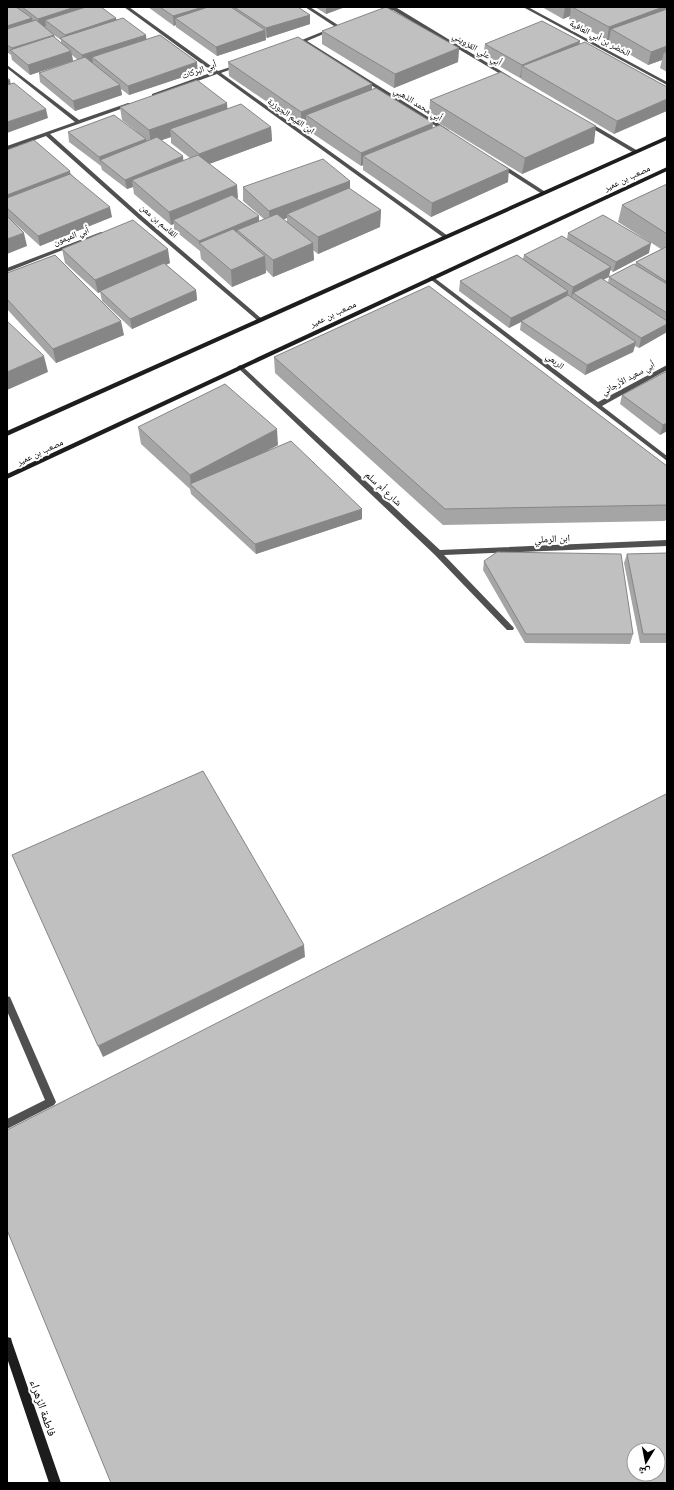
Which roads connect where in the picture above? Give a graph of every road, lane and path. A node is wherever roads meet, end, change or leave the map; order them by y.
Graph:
1 (126, 7) edge
2 (306, 7) edge
3 (525, 7) edge
4 (395, 8) edge
5 (373, 15) edge
6 (345, 25) edge
7 (339, 28) junction
8 (304, 41) junction
9 (289, 46) edge
10 (245, 62) edge
11 (7, 66) edge
12 (216, 73) junction
13 (514, 80) edge
14 (667, 84) edge
15 (151, 96) edge
16 (136, 101) edge
17 (582, 120) edge
18 (78, 122) junction
19 (47, 134) junction
20 (451, 134) edge
21 (667, 138) edge
22 (7, 148) edge
23 (636, 152) junction
24 (497, 163) edge
25 (667, 169) edge
26 (544, 193) junction
27 (141, 218) junction
28 (134, 221) edge
29 (111, 230) edge
30 (446, 236) junction
31 (7, 270) edge
32 (432, 278) junction
33 (260, 320) junction
34 (240, 367) junction
35 (667, 367) edge
36 (598, 405) junction
37 (7, 434) edge
38 (667, 459) edge
39 (7, 477) edge
40 (667, 543) edge
41 (438, 553) junction
42 (510, 628) dead end
43 (7, 1000) edge
44 (7, 1124) edge
45 (7, 1342) edge
46 (55, 1483) edge

1 - 12 street, ابن القيم الجوزية
2 - 7 street
3 - 14 street, الخضر بن أبي العافية
4 - 5 street
4 - 13 street, أبي علي القزويني
6 - 7 street
7 - 8 street
8 - 9 street
8 - 20 street, أبي محمد الذهبي
10 - 12 street, أبي البركات
11 - 18 street
12 - 15 street, أبي البركات
12 - 30 street, ابن القيم الجوزية
16 - 18 street
17 - 23 street
18 - 19 street
19 - 22 street
19 - 27 street, القاسم بن معن
21 - 23 street, مصعب بن عمير
23 - 26 street, مصعب بن عمير
24 - 26 street
25 - 32 street, مصعب بن عمير
26 - 30 street, مصعب بن عمير
27 - 28 street
27 - 33 street, القاسم بن معن
29 - 31 street, أبي الميمون
30 - 33 street, مصعب بن عمير
32 - 34 street, مصعب بن عمير
32 - 36 street, الربعي
33 - 37 street, مصعب بن عمير
34 - 39 street, مصعب بن عمير
34 - 41 street, شارع أم سلم
35 - 36 street, أبي سعيد الأرجاني
36 - 38 street, الربعي
40 - 41 street, ابن الرملي
41 - 42 street, شارع أم سلم
43 - 44 street
45 - 46 street, فاطمة الزهراء

